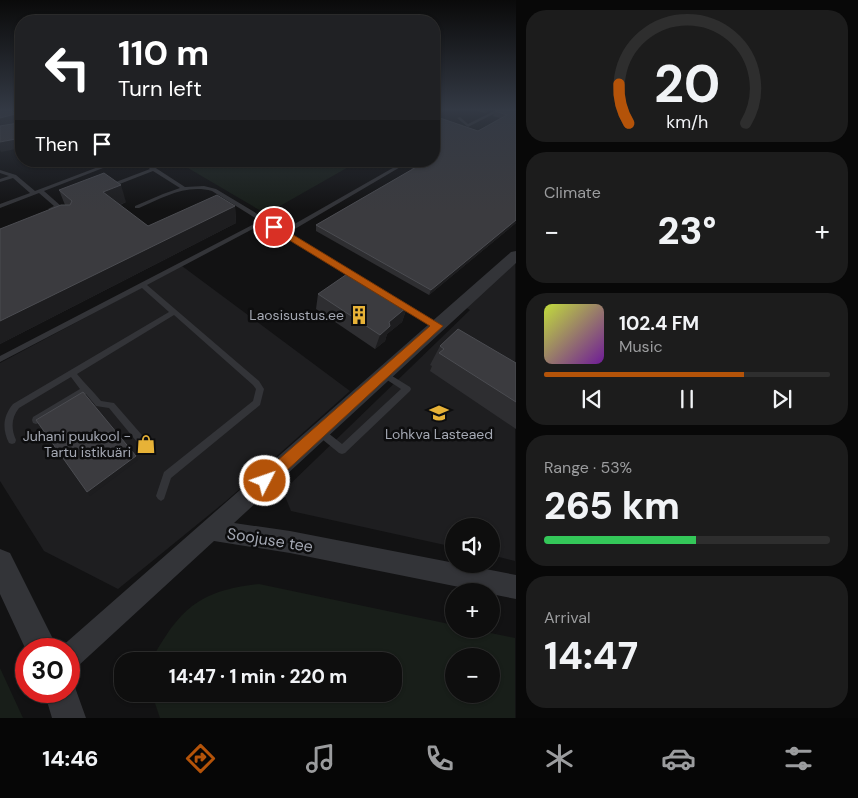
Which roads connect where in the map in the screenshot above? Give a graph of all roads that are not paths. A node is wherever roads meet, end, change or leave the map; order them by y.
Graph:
1 (103, 167) edge
2 (150, 167) edge
3 (398, 167) edge
4 (153, 169) junction
5 (0, 171) edge
6 (14, 176) junction
7 (0, 181) edge
8 (184, 188) junction
9 (102, 189) edge
10 (37, 192) junction
11 (67, 203) edge
12 (0, 206) edge
13 (58, 206) junction
14 (137, 207) dead end
15 (42, 213) edge
16 (66, 213) edge
17 (264, 220) junction
18 (284, 233) junction
19 (516, 255) edge
20 (367, 283) edge
21 (142, 284) junction
22 (392, 298) edge
23 (174, 312) junction
24 (438, 326) junction
25 (0, 359) edge
26 (72, 373) junction
27 (384, 374) junction
28 (84, 390) junction
29 (36, 420) edge
30 (320, 432) junction
31 (12, 440) dead end
32 (145, 445) dead end
33 (161, 496) dead end
34 (210, 530) junction
35 (0, 563) edge
36 (516, 588) edge
37 (37, 638) edge
38 (80, 647) edge
39 (64, 703) edge
40 (69, 718) edge

1 - 10 lane
2 - 4 lane
3 - 18 lane
4 - 8 lane
4 - 9 lane
5 - 6 lane
6 - 7 lane
6 - 10 lane
8 - 14 lane
8 - 17 lane
10 - 12 lane
10 - 13 lane
11 - 13 lane
13 - 15 lane
13 - 16 lane
17 - 18 lane
17 - 21 lane
18 - 20 lane
19 - 24 street
21 - 23 lane
21 - 25 lane
22 - 24 lane
23 - 26 lane
23 - 33 lane
24 - 27 street
26 - 28 lane
26 - 31 lane
27 - 30 street
27 - 30 lane
28 - 29 lane
28 - 32 lane
30 - 34 street
34 - 36 street, Soojuse tee
34 - 38 street, Soojuse tee
35 - 37 street
39 - 40 street

